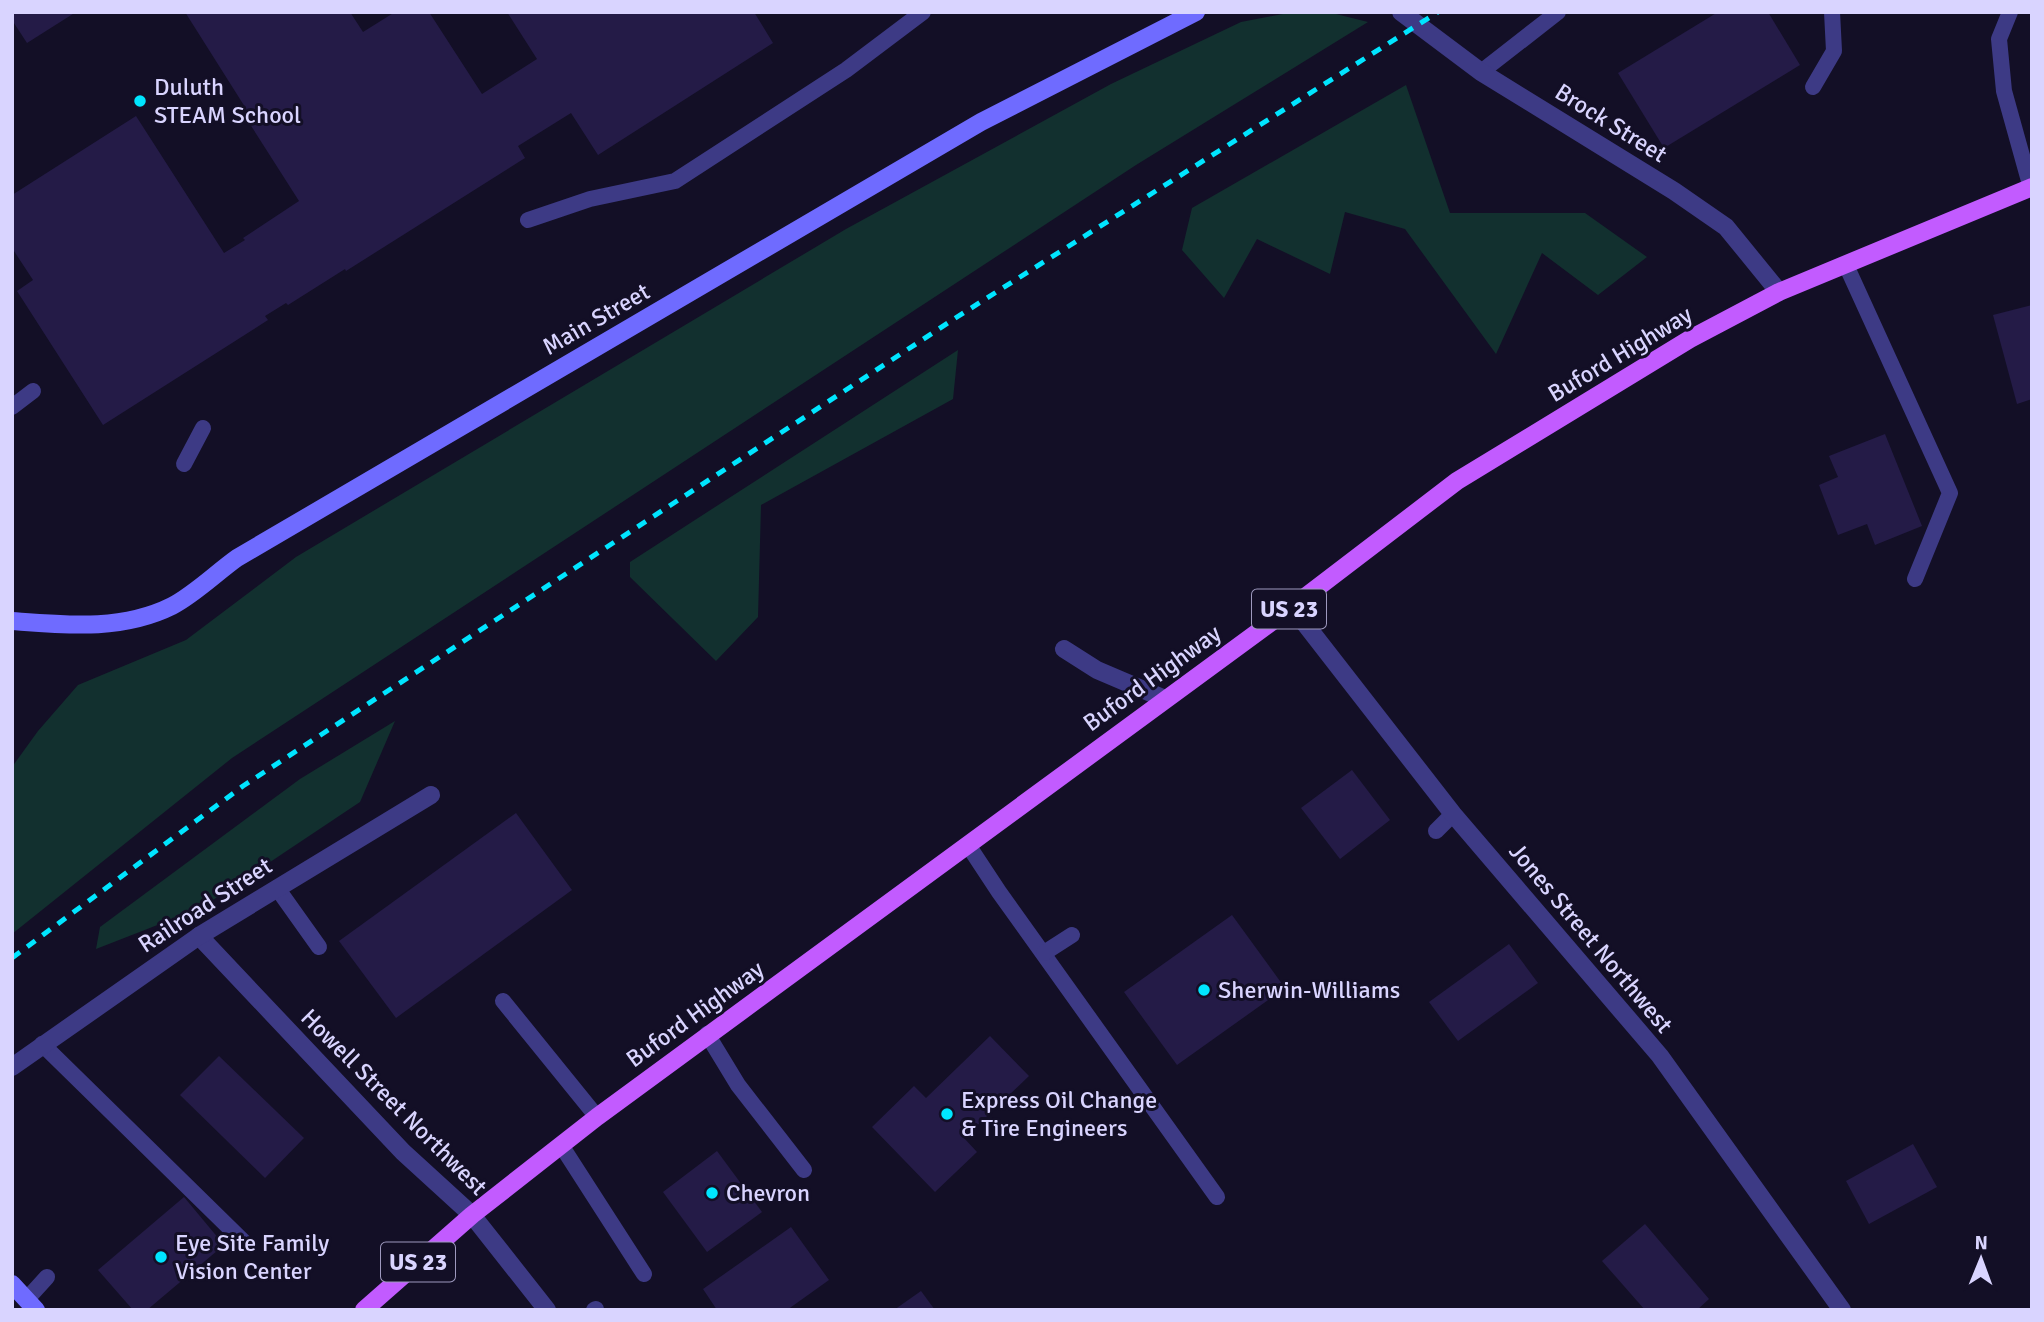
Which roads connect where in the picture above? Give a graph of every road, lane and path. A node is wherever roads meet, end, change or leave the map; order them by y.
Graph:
1 (923, 12) edge
2 (1196, 12) edge
3 (1401, 12) edge
4 (1558, 12) edge
5 (1832, 12) edge
6 (2010, 12) edge
7 (1481, 72) junction
8 (1813, 87) dead end
9 (2031, 188) edge
10 (528, 220) dead end
11 (1846, 265) junction
12 (1779, 292) junction
13 (33, 391) dead end
14 (12, 407) edge
15 (203, 428) dead end
16 (184, 464) dead end
17 (1915, 579) dead end
18 (1292, 607) junction
19 (12, 621) edge
20 (1064, 649) dead end
21 (1165, 699) junction
22 (431, 795) dead end
23 (1453, 814) junction
24 (1436, 831) dead end
25 (968, 845) junction
26 (277, 888) junction
27 (1072, 935) dead end
28 (199, 936) junction
29 (319, 947) dead end
30 (1044, 953) junction
31 (503, 1000) dead end
32 (707, 1034) junction
33 (42, 1044) junction
34 (12, 1067) edge
35 (597, 1117) junction
36 (561, 1145) junction
37 (804, 1170) dead end
38 (1217, 1197) dead end
39 (472, 1215) junction
40 (247, 1245) dead end
41 (644, 1274) dead end
42 (47, 1277) dead end
43 (12, 1284) edge
44 (32, 1305) edge
45 (364, 1310) edge
46 (547, 1310) edge
47 (1842, 1310) edge

1 - 10 lane
2 - 19 street, Main Street
3 - 7 street, Brock Street
4 - 7 lane
5 - 8 lane
6 - 9 lane
7 - 12 street, Brock Street
9 - 11 main road, Buford Highway / US 23
11 - 12 main road, Buford Highway / US 23
11 - 17 lane
12 - 18 main road, Buford Highway / US 23
13 - 14 lane
15 - 16 lane
18 - 21 main road, Buford Highway / US 23
18 - 23 street, Jones Street Northwest
20 - 21 street
21 - 25 main road, Buford Highway / US 23
22 - 26 street, Railroad Street
23 - 24 lane
23 - 47 street, Jones Street Northwest
25 - 30 lane
25 - 32 main road, Buford Highway / US 23
26 - 28 street, Railroad Street
26 - 29 lane
27 - 30 lane
28 - 33 street, Railroad Street
28 - 39 street, Howell Street Northwest
30 - 38 lane
31 - 35 lane
32 - 35 main road, Buford Highway / US 23
32 - 37 lane
33 - 34 street, Railroad Street
33 - 40 lane
35 - 36 main road, Buford Highway / US 23
36 - 39 main road, Buford Highway / US 23
36 - 41 lane
39 - 45 main road, Buford Highway / US 23
39 - 46 street, Howell Street Northwest
42 - 44 lane
43 - 44 street

